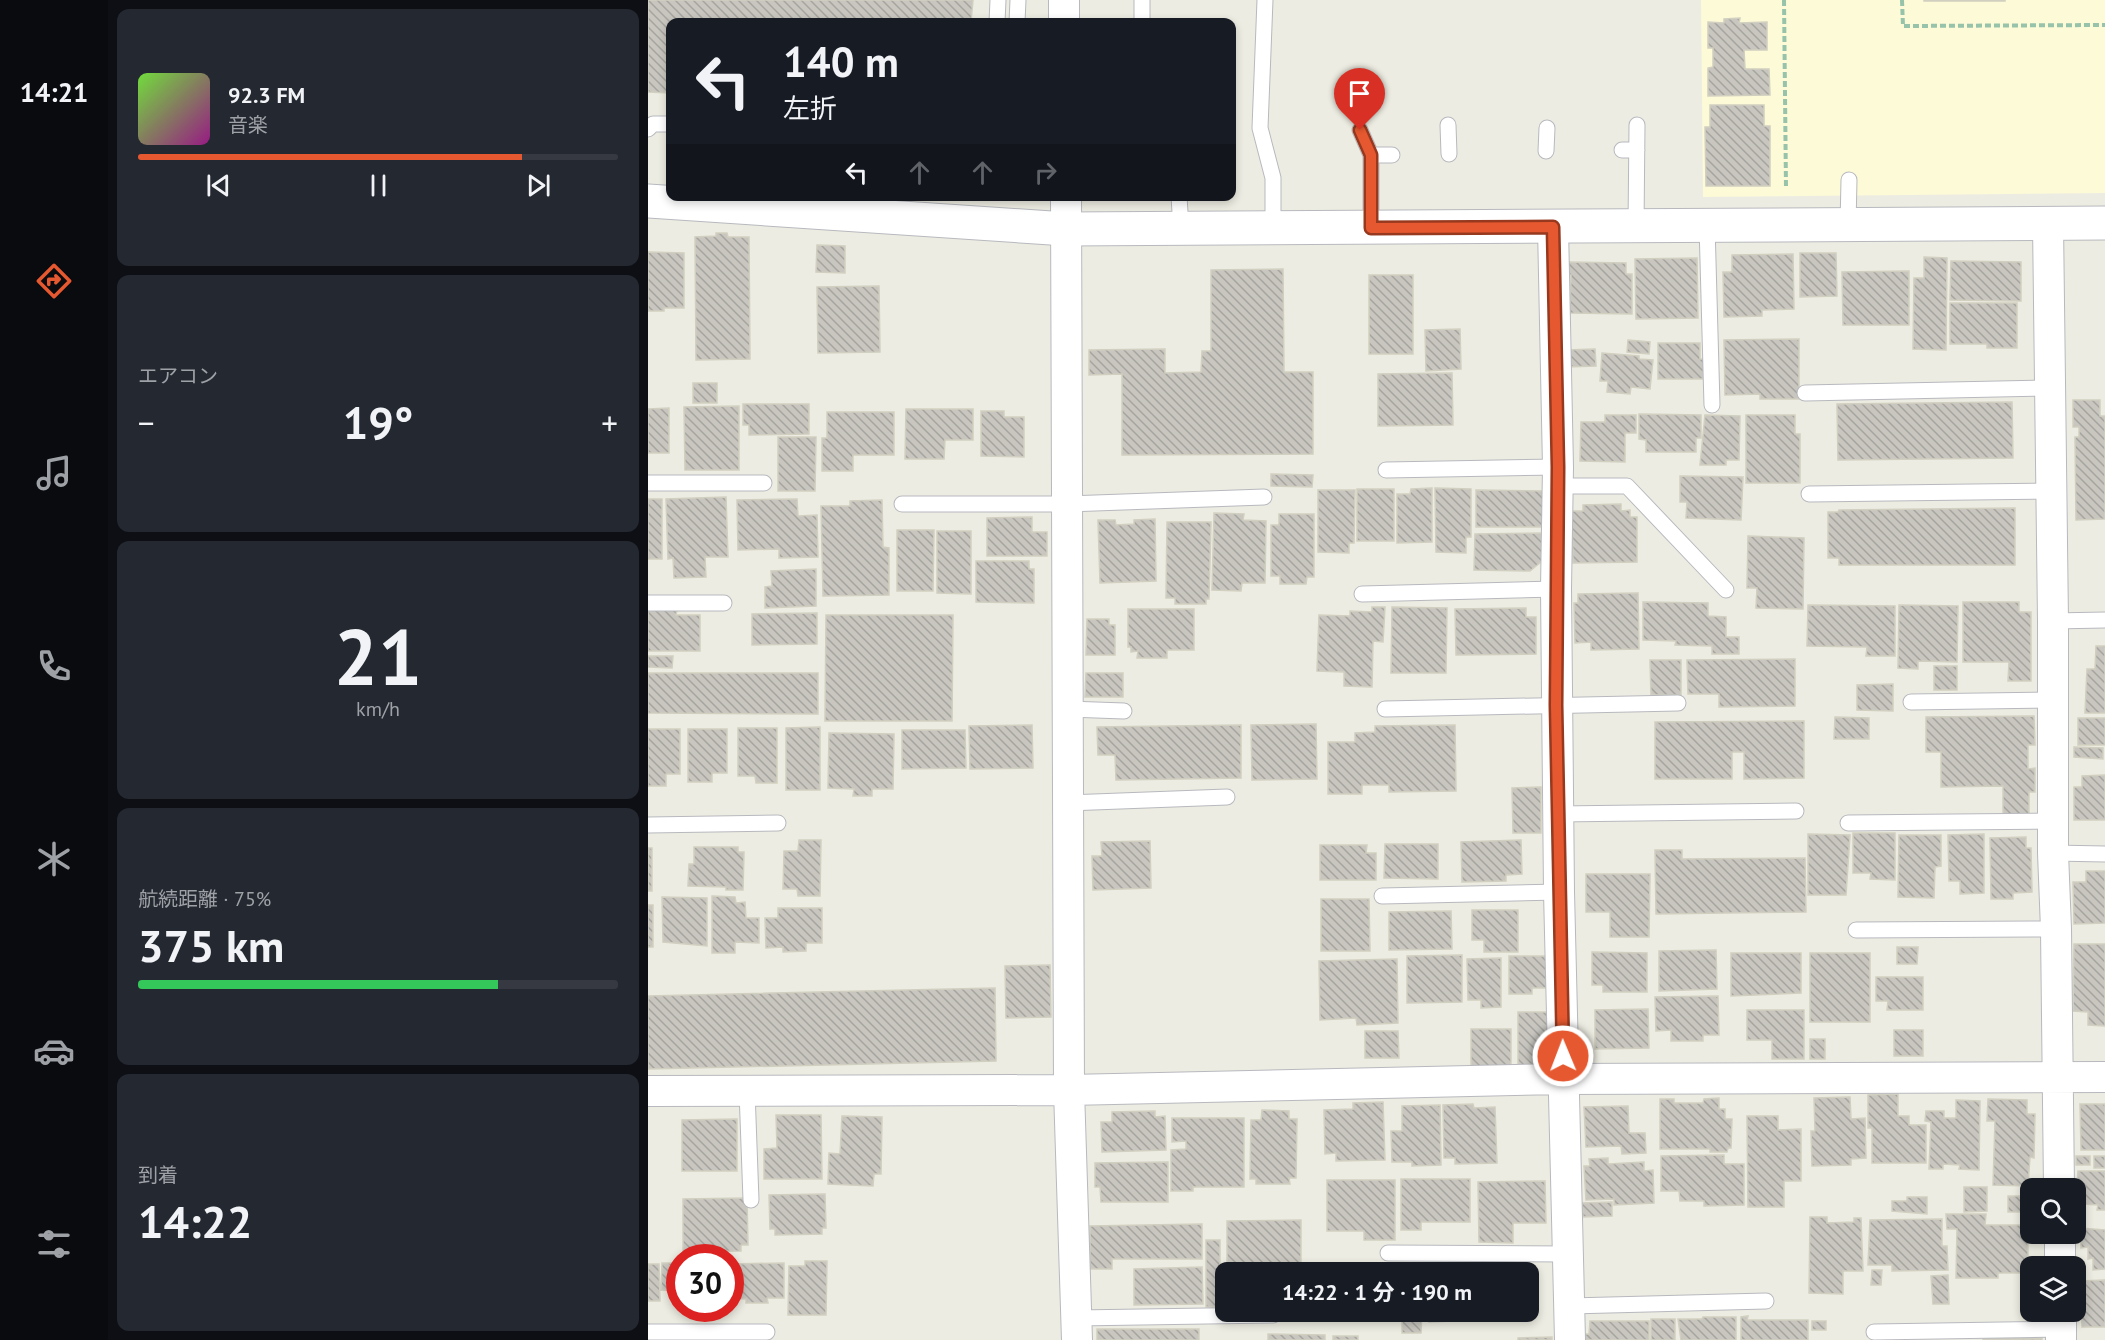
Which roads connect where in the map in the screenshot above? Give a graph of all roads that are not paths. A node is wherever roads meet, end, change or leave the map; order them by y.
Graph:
1 (998, 0) edge
2 (1018, 0) edge
3 (1064, 0) edge
4 (1142, 0) edge
5 (1265, 0) edge
6 (997, 18) edge
7 (1017, 18) edge
8 (1064, 18) edge
9 (1142, 18) edge
10 (666, 124) edge
11 (1449, 125) dead end
12 (1637, 125) dead end
13 (1546, 128) dead end
14 (648, 129) edge
15 (1360, 130) dead end
16 (1546, 151) dead end
17 (1449, 154) dead end
18 (1371, 155) junction
19 (1392, 155) dead end
20 (1849, 180) dead end
21 (648, 201) edge
22 (1066, 201) edge
23 (1179, 201) edge
24 (2105, 223) edge
25 (2048, 224) junction
26 (1707, 225) junction
27 (1848, 225) junction
28 (1553, 227) junction
29 (1636, 227) junction
30 (1371, 228) junction
31 (1066, 229) junction
32 (1180, 229) junction
33 (1273, 229) junction
34 (2050, 388) junction
35 (1805, 393) dead end
36 (1712, 405) dead end
37 (1386, 470) dead end
38 (1558, 477) junction
39 (648, 483) edge
40 (764, 483) dead end
41 (2052, 491) junction
42 (1809, 494) dead end
43 (1264, 497) dead end
44 (902, 504) dead end
45 (1067, 504) junction
46 (1556, 589) junction
47 (1726, 590) dead end
48 (1362, 594) dead end
49 (648, 603) edge
50 (724, 603) dead end
51 (2054, 621) junction
52 (2105, 621) edge
53 (2054, 700) junction
54 (1911, 702) dead end
55 (1678, 703) dead end
56 (1556, 705) junction
57 (1068, 709) junction
58 (1385, 710) dead end
59 (1124, 711) dead end
60 (1227, 797) dead end
61 (1067, 803) junction
62 (1796, 811) dead end
63 (1558, 814) junction
64 (2053, 821) junction
65 (778, 823) dead end
66 (1848, 823) dead end
67 (648, 825) edge
68 (2053, 853) junction
69 (2105, 854) edge
70 (1559, 892) junction
71 (1382, 896) dead end
72 (2056, 929) junction
73 (1856, 930) dead end
74 (2058, 1077) junction
75 (2105, 1077) edge
76 (1563, 1079) junction
77 (1069, 1090) junction
78 (648, 1091) edge
79 (747, 1091) junction
80 (2059, 1178) edge
81 (751, 1200) dead end
82 (1388, 1253) dead end
83 (1568, 1254) junction
84 (1766, 1301) dead end
85 (1570, 1306) junction
86 (1215, 1319) edge
87 (2061, 1327) edge
88 (1076, 1329) edge
89 (648, 1332) edge
90 (767, 1332) dead end
91 (1874, 1332) dead end
92 (1570, 1340) edge

1 - 6 lane
2 - 7 lane
3 - 8 street
4 - 9 lane
5 - 33 lane
10 - 14 lane
11 - 17 lane
12 - 29 lane
13 - 16 lane
15 - 18 lane
18 - 19 lane
18 - 30 lane
20 - 27 lane
21 - 31 street
22 - 31 street
23 - 32 lane
24 - 25 street
25 - 27 street
25 - 34 street
26 - 27 street
26 - 29 street
26 - 36 lane
28 - 29 street
28 - 30 street
28 - 38 street
30 - 33 street
31 - 32 street
31 - 45 street
32 - 33 street
34 - 35 lane
34 - 41 street
37 - 38 lane
38 - 46 street
38 - 47 lane
39 - 40 lane
41 - 42 lane
41 - 51 street
43 - 45 lane
44 - 45 lane
45 - 57 street
46 - 48 lane
46 - 56 street
49 - 50 lane
51 - 52 lane
51 - 53 street
53 - 54 lane
53 - 64 street
55 - 56 lane
56 - 58 lane
56 - 63 street
57 - 59 lane
57 - 61 street
60 - 61 lane
61 - 77 street
62 - 63 lane
63 - 70 street
64 - 66 lane
64 - 68 street
65 - 67 lane
68 - 69 lane
68 - 72 street
70 - 71 lane
70 - 76 street
72 - 73 lane
72 - 74 street
74 - 75 street
74 - 76 street
74 - 80 street
76 - 77 street
76 - 83 street
77 - 79 street
77 - 88 street
78 - 79 street
79 - 81 lane
82 - 83 lane
83 - 85 street
84 - 85 lane
85 - 92 street
86 - 88 lane
87 - 91 lane
89 - 90 lane

